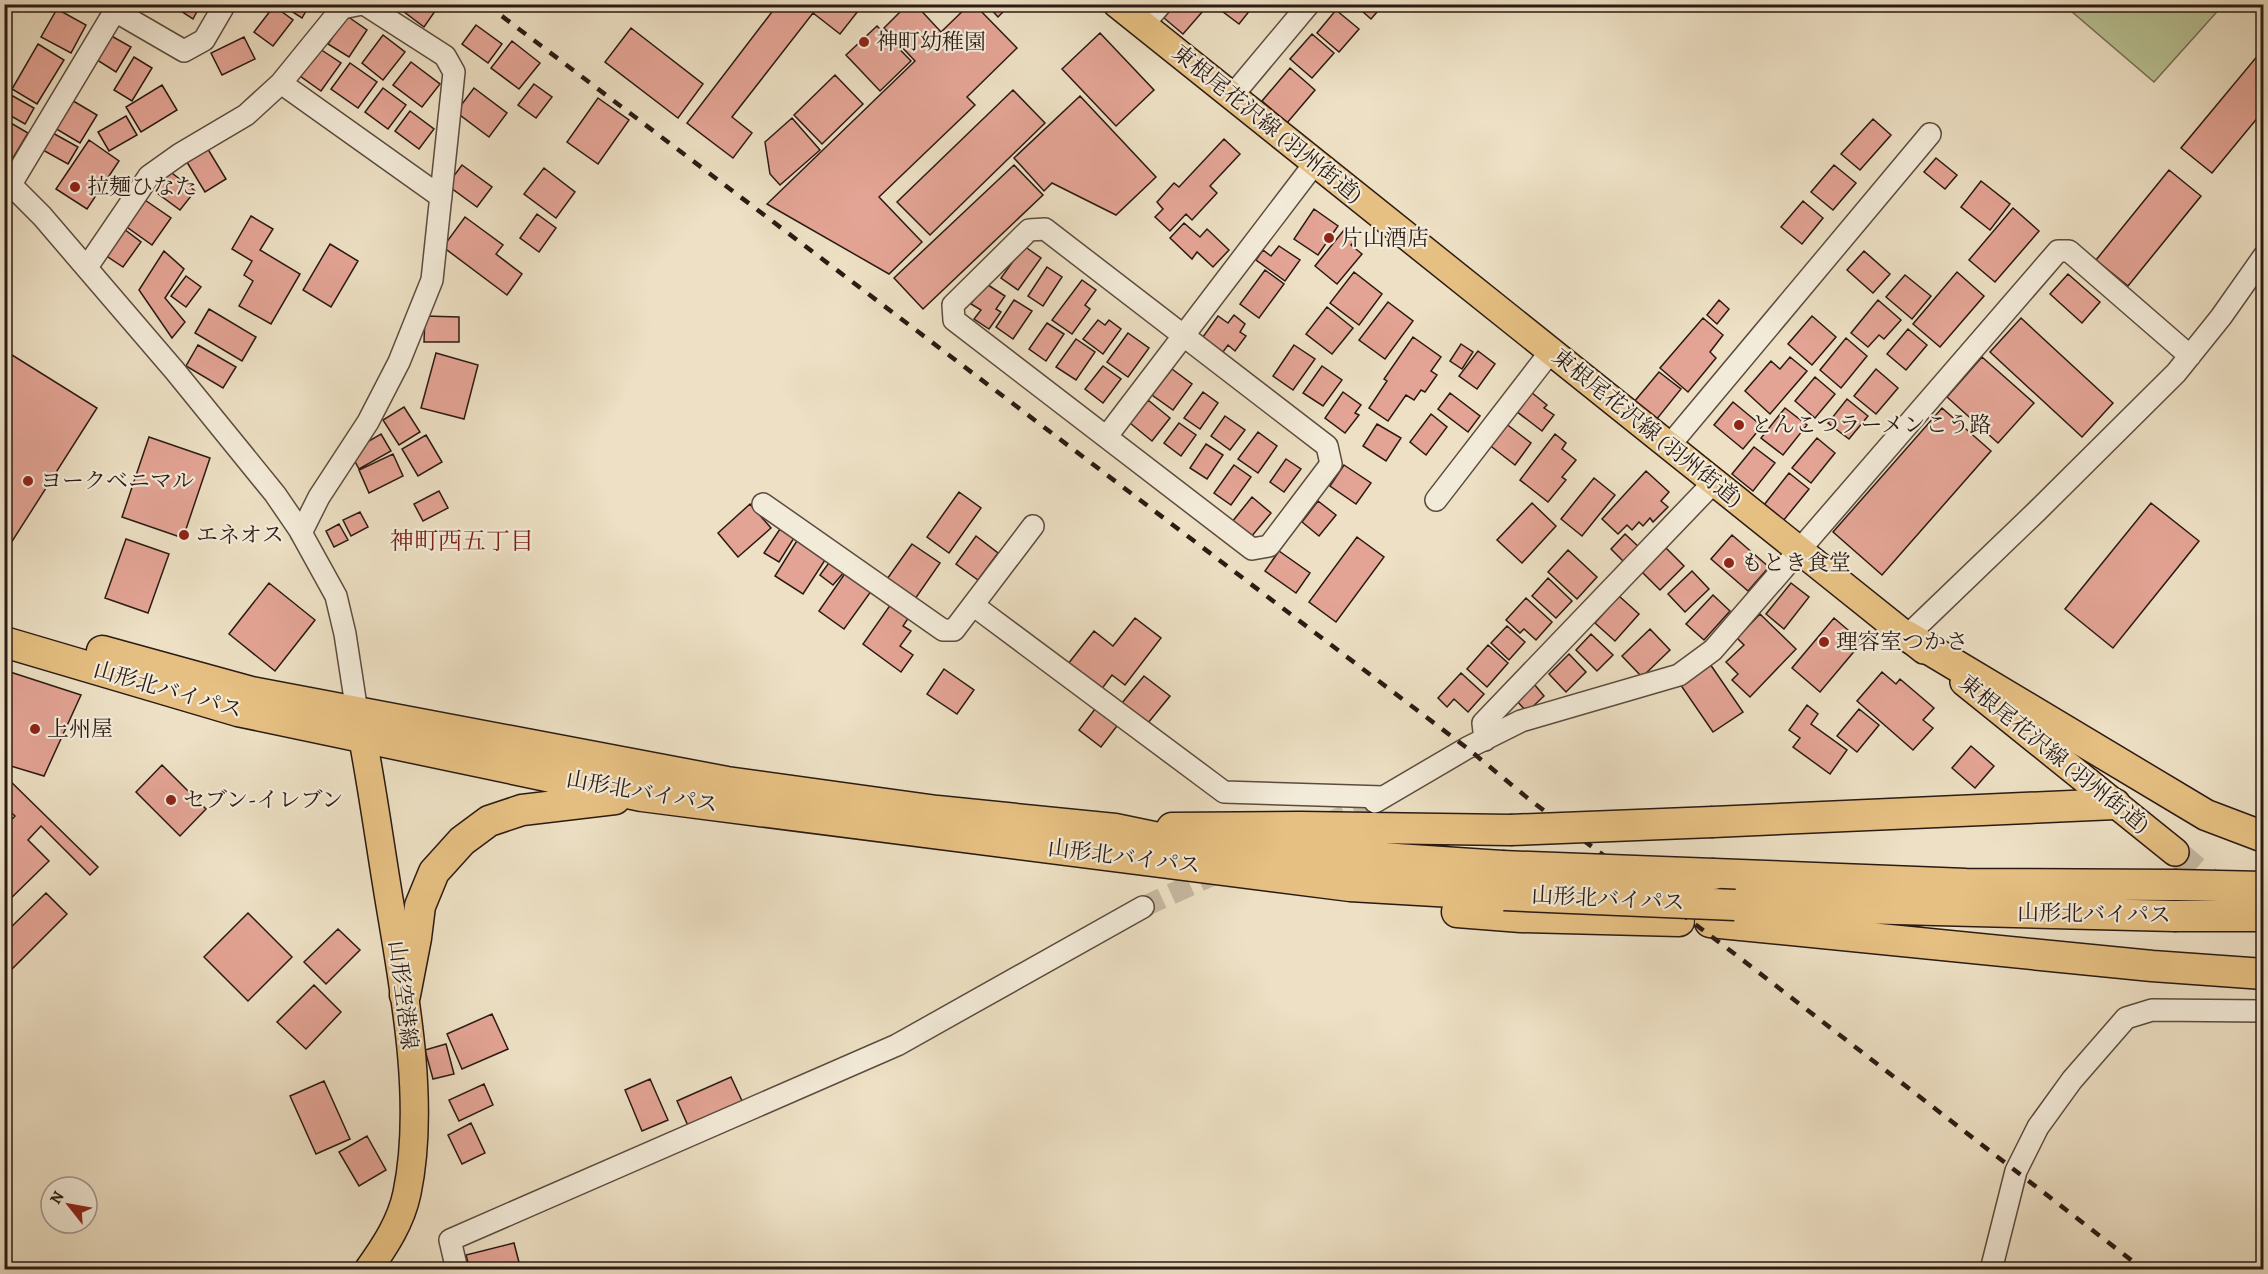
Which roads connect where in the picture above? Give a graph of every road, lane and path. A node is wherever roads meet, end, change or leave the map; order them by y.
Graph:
1 (225, 4) edge
2 (363, 4) edge
3 (1117, 4) edge
4 (1161, 4) edge
5 (1309, 4) edge
6 (117, 8) edge
7 (1143, 25) junction
8 (281, 83) junction
9 (1232, 96) junction
10 (1930, 134) dead end
11 (1315, 163) junction
12 (8, 181) edge
13 (441, 197) junction
14 (2264, 256) edge
15 (87, 267) junction
16 (1184, 336) junction
17 (1551, 351) junction
18 (2190, 356) junction
19 (1107, 436) junction
20 (1669, 446) junction
21 (1714, 482) junction
22 (1436, 500) dead end
23 (763, 504) dead end
24 (1033, 526) dead end
25 (301, 533) junction
26 (1799, 550) junction
27 (973, 605) junction
28 (4, 621) edge
29 (1907, 636) junction
30 (4, 642) edge
31 (360, 725) junction
32 (1485, 740) junction
33 (642, 796) junction
34 (2115, 804) junction
35 (2264, 837) edge
36 (1114, 842) junction
37 (2175, 852) tunnel mouth
38 (1503, 880) junction
39 (2264, 887) edge
40 (1143, 908) tunnel mouth
41 (2264, 916) edge
42 (2264, 975) edge
43 (405, 994) junction
44 (2264, 1011) edge
45 (368, 1269) edge
46 (457, 1269) edge
47 (1991, 1269) edge

1 - 6 street
2 - 8 street
2 - 13 street
3 - 7 main road, 東根尾花沢線 (羽州街道)
4 - 7 street
5 - 9 street
6 - 12 street
7 - 9 main road, 東根尾花沢線 (羽州街道)
8 - 13 street
8 - 15 street
9 - 11 main road, 東根尾花沢線 (羽州街道)
10 - 20 street
11 - 16 street
11 - 17 main road, 東根尾花沢線 (羽州街道)
12 - 15 street
13 - 25 street
14 - 18 street
15 - 25 street
16 - 19 street
16 - 19 street
16 - 19 street
17 - 20 main road, 東根尾花沢線 (羽州街道)
17 - 22 street
18 - 26 street
18 - 29 street
20 - 21 main road, 東根尾花沢線 (羽州街道)
21 - 26 main road, 東根尾花沢線 (羽州街道)
21 - 32 street
23 - 27 street
24 - 27 street
25 - 31 street
26 - 29 main road, 東根尾花沢線 (羽州街道)
26 - 32 street
27 - 32 street
28 - 31 highway, 山形北バイパス
29 - 34 main road, 東根尾花沢線 (羽州街道)
29 - 35 highway
30 - 31 highway, 山形北バイパス
31 - 33 highway, 山形北バイパス
31 - 36 highway, 山形北バイパス
31 - 43 main road, 山形空港線
33 - 36 highway, 山形北バイパス
33 - 43 highway
34 - 36 highway, bridge
34 - 37 main road, 東根尾花沢線 (羽州街道)
36 - 38 highway, 山形北バイパス
36 - 42 highway
38 - 39 highway, 山形北バイパス, bridge
38 - 41 highway, 山形北バイパス, bridge
40 - 46 street
43 - 45 main road, 山形空港線
44 - 47 street

